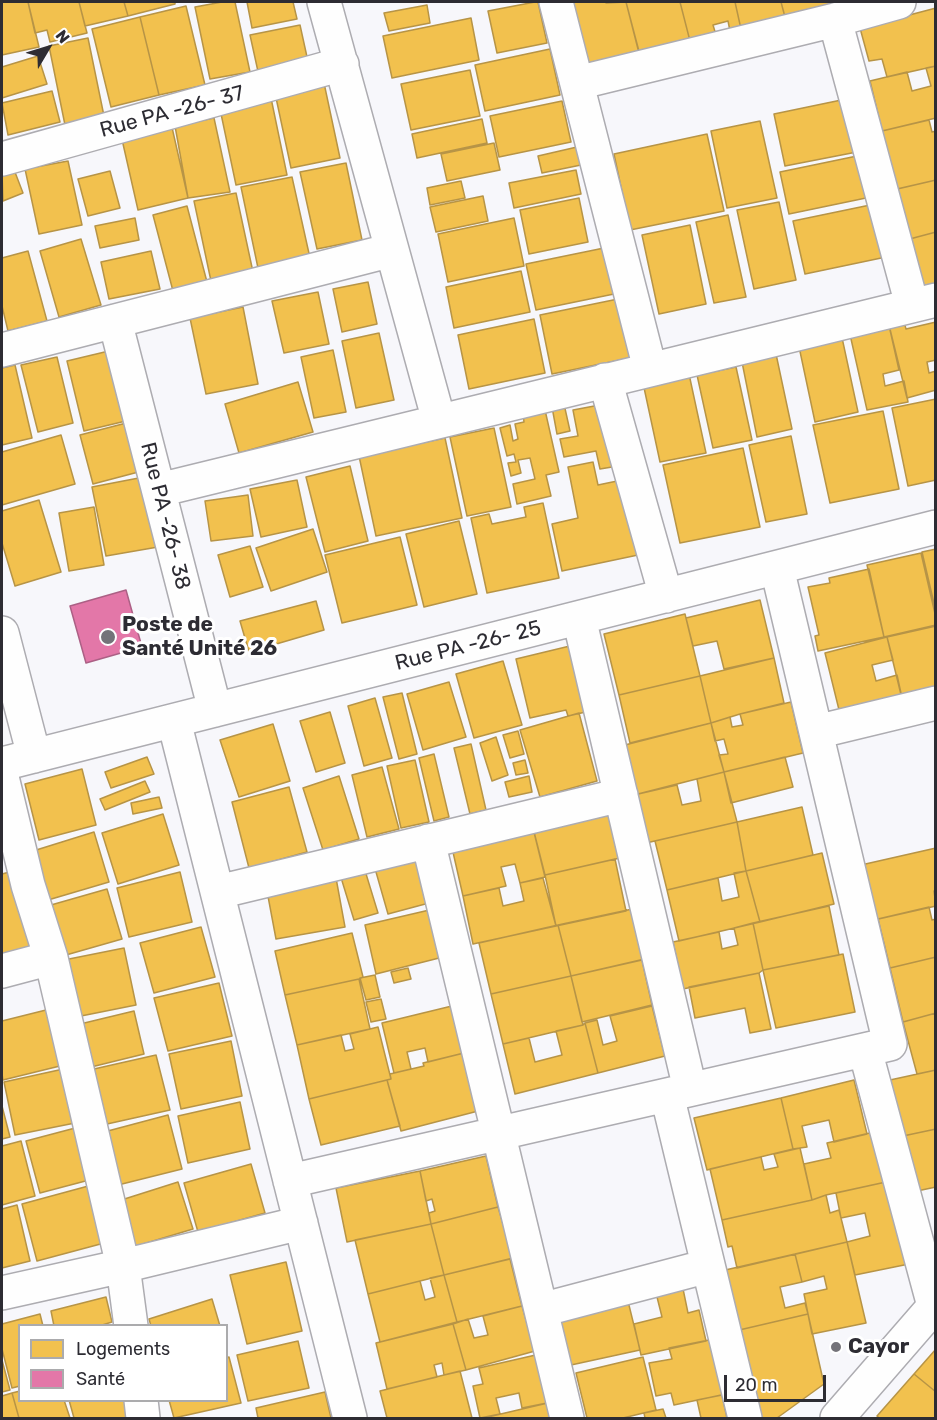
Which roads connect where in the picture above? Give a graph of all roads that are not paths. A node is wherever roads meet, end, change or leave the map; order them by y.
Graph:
1 (324, 2) edge
2 (556, 2) edge
3 (899, 2) edge
4 (835, 20) junction
5 (342, 64) junction
6 (577, 83) junction
7 (2, 159) edge
8 (392, 250) junction
9 (924, 302) edge
10 (115, 321) junction
11 (2, 350) edge
12 (650, 369) junction
13 (605, 380) junction
14 (439, 421) junction
15 (159, 490) junction
16 (936, 527) edge
17 (777, 568) junction
18 (666, 596) junction
19 (579, 618) junction
20 (2, 633) edge
21 (936, 703) edge
22 (215, 710) junction
23 (174, 721) junction
24 (816, 732) junction
25 (34, 756) junction
26 (2, 764) edge
27 (2, 777) edge
28 (621, 795) junction
29 (428, 841) junction
30 (218, 892) junction
31 (51, 958) junction
32 (2, 972) edge
33 (865, 1050) junction
34 (679, 1092) junction
35 (498, 1133) junction
36 (290, 1181) junction
37 (301, 1223) junction
38 (123, 1266) junction
39 (708, 1266) junction
40 (2, 1293) edge
41 (935, 1305) edge
42 (541, 1310) junction
43 (131, 1324) edge
44 (141, 1402) edge
45 (839, 1418) edge
46 (143, 1419) edge
47 (350, 1419) edge
48 (567, 1419) edge
49 (745, 1419) edge

1 - 5 street
2 - 6 street
3 - 4 street
4 - 6 street
4 - 9 street
5 - 7 street, Rue PA -26- 37
5 - 8 street
6 - 12 street
8 - 10 street
8 - 14 street
9 - 12 street
10 - 11 street
10 - 15 street, Rue PA -26- 38
12 - 13 street
13 - 14 street
13 - 18 street
14 - 15 street
15 - 22 street, Rue PA -26- 38
16 - 17 street, Rue PA -26- 25
17 - 18 street, Rue PA -26- 25
17 - 24 street
18 - 19 street, Rue PA -26- 25
19 - 22 street, Rue PA -26- 25
19 - 28 street
20 - 25 street
21 - 24 street
22 - 23 street, Rue PA -26- 25
23 - 25 street, Rue PA -26- 25
23 - 30 street
24 - 33 street
25 - 26 street, Rue PA -26- 25
27 - 31 street
28 - 29 street
28 - 34 street
29 - 30 street
29 - 35 street
30 - 36 street
31 - 32 street
31 - 38 street
33 - 34 street
33 - 41 street
34 - 35 street
34 - 39 street
35 - 36 street
35 - 42 street
36 - 37 street
37 - 38 street
37 - 47 street
38 - 40 street
38 - 43 street
39 - 42 street
39 - 49 street
41 - 45 street
42 - 48 street
44 - 46 street

